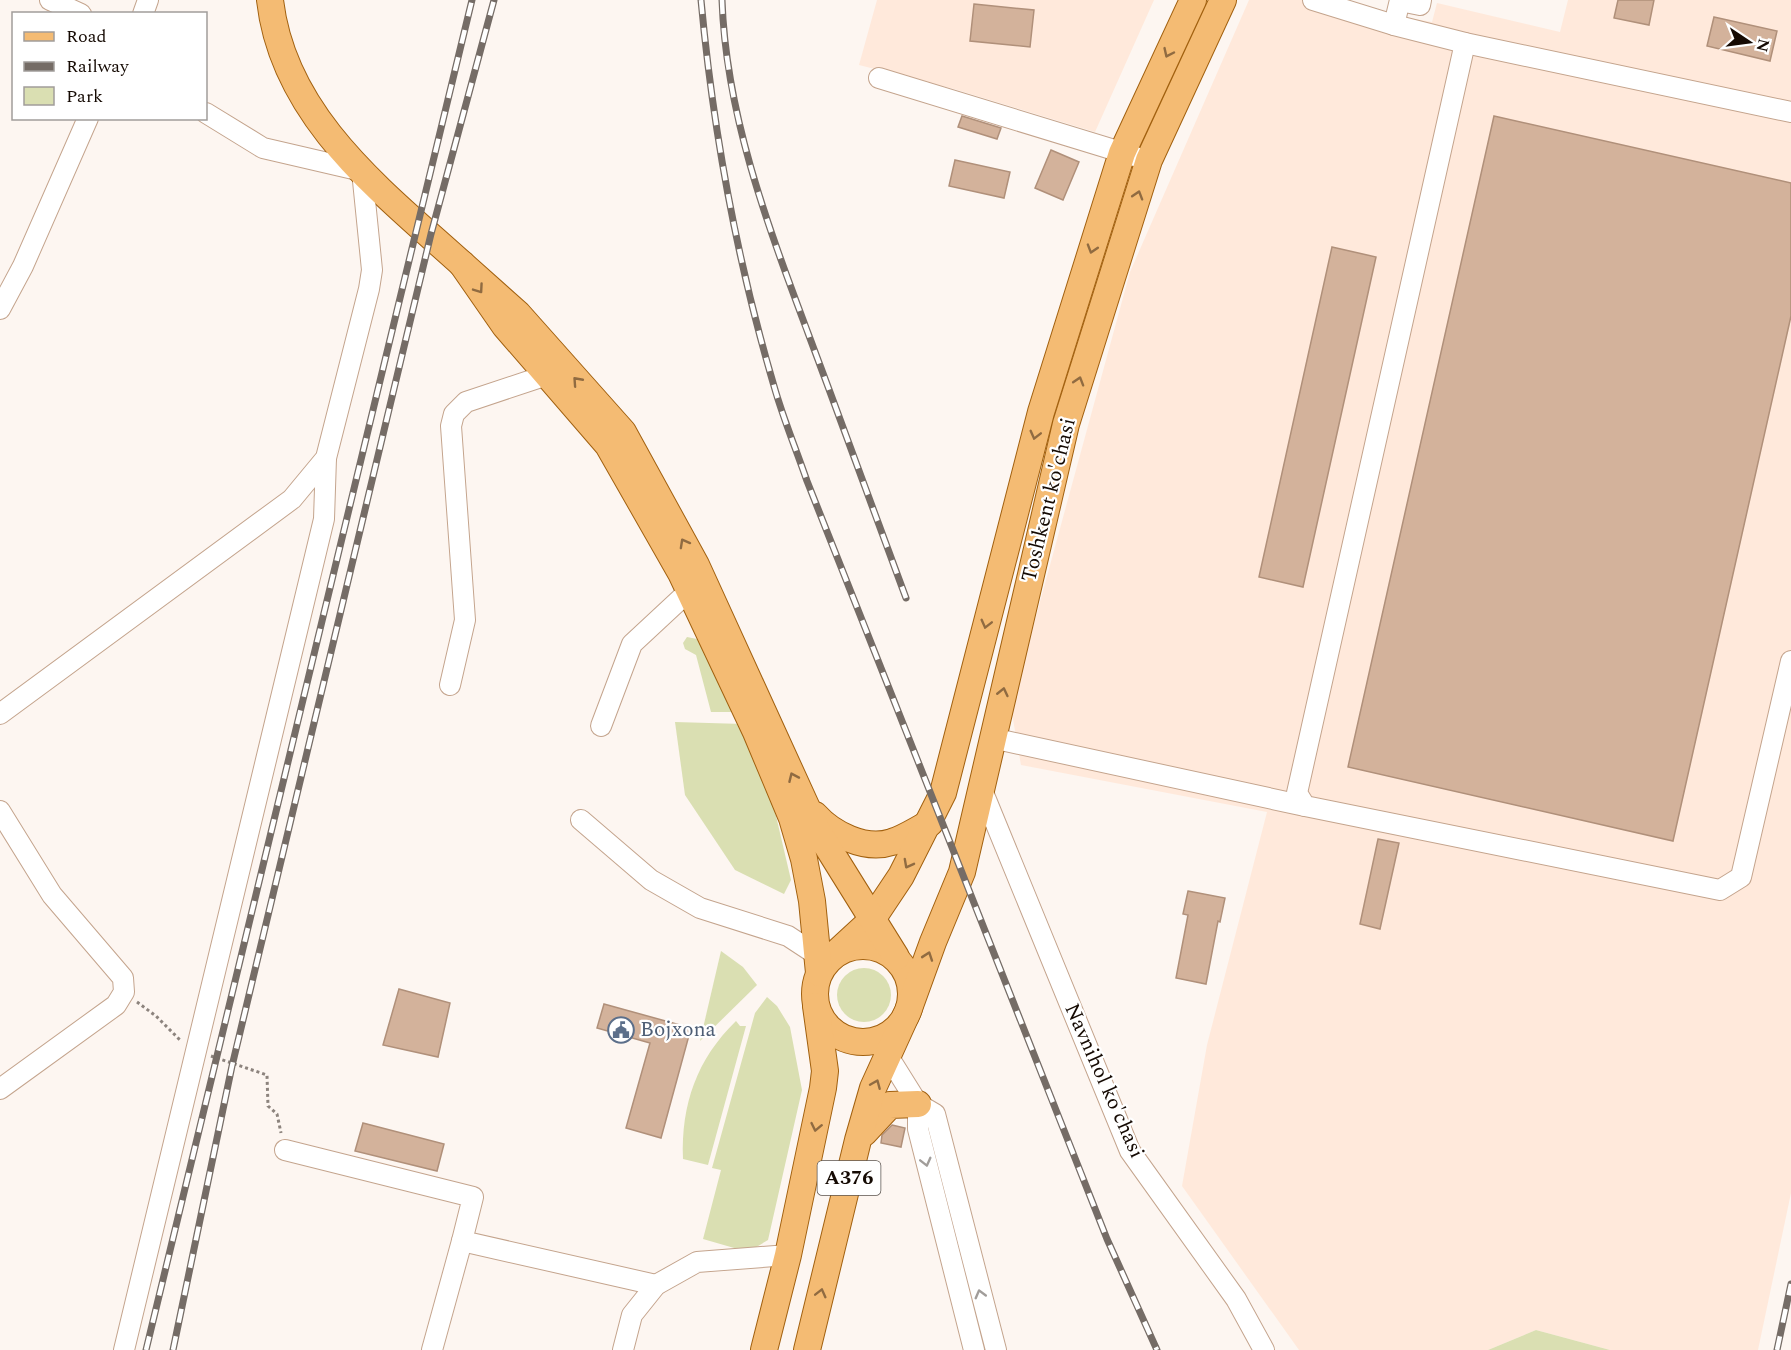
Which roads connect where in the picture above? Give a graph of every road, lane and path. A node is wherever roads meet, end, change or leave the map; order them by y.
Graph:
1 (50, 0) edge
2 (270, 0) edge
3 (1193, 0) edge
4 (1223, 0) edge
5 (1313, 0) edge
6 (1400, 0) edge
7 (1421, 0) edge
8 (77, 12) edge
9 (1394, 25) junction
10 (1465, 42) junction
11 (879, 78) dead end
12 (1791, 112) edge
13 (207, 114) edge
14 (87, 120) edge
15 (1122, 153) junction
16 (1149, 160) junction
17 (362, 171) junction
18 (462, 264) junction
19 (0, 309) edge
20 (547, 375) junction
21 (326, 458) junction
22 (697, 588) junction
23 (1791, 662) edge
24 (450, 685) dead end
25 (0, 714) edge
26 (601, 726) dead end
27 (992, 738) junction
28 (982, 790) junction
29 (804, 802) junction
30 (1305, 806) junction
31 (0, 811) edge
32 (581, 820) dead end
33 (930, 823) junction
34 (871, 921) junction
35 (896, 957) junction
36 (823, 961) junction
37 (124, 992) junction
38 (816, 1006) junction
39 (908, 1011) junction
40 (884, 1047) junction
41 (196, 1050) junction
42 (0, 1089) edge
43 (918, 1104) junction
44 (858, 1140) junction
45 (285, 1150) joint
46 (462, 1241) junction
47 (788, 1254) junction
48 (656, 1285) junction
49 (124, 1350) edge
50 (432, 1350) edge
51 (622, 1350) edge
52 (764, 1350) edge
53 (807, 1350) edge
54 (974, 1350) edge
55 (996, 1350) edge
56 (1264, 1350) edge

1 - 8 street
2 - 17 main road
3 -> 15 main road, Toshkent ko'chasi
4 - 16 main road, Toshkent ko'chasi
5 - 9 street
6 - 7 street
6 - 9 street
9 - 10 street
10 - 12 street
10 - 30 street
11 - 15 street
13 - 17 street
14 - 19 street
15 - 16 street
15 -> 33 main road, Toshkent ko'chasi
27 -> 16 main road, Toshkent ko'chasi
17 - 18 main road
17 - 21 street
18 -> 20 main road
22 -> 18 main road
20 - 22 main road
20 - 24 street
21 - 25 street
21 - 41 street
22 - 26 street
29 -> 22 main road
22 - 36 main road
23 - 30 street
27 - 28 main road, Toshkent ko'chasi
27 - 30 street
39 -> 28 main road, Toshkent ko'chasi
28 - 56 street, Navnihol ko'chasi
29 - 33 main road
29 - 34 main road
31 - 37 street
32 - 36 street
33 -> 34 main road, Toshkent ko'chasi
34 - 35 main road
34 - 36 main road, Toshkent ko'chasi
35 - 36 main road
35 - 39 main road
36 - 38 main road
37 - 41 path
37 - 42 street
38 - 40 main road
38 -> 47 main road
39 - 40 main road
40 - 43 street
44 -> 40 main road, A376
41 - 45 path
41 - 49 street
43 - 44 main road
43 -> 54 street
55 -> 43 street
53 -> 44 main road, A376
45 - 46 street
46 - 48 street
46 - 50 street
47 - 48 street
47 - 52 main road
48 - 51 street

